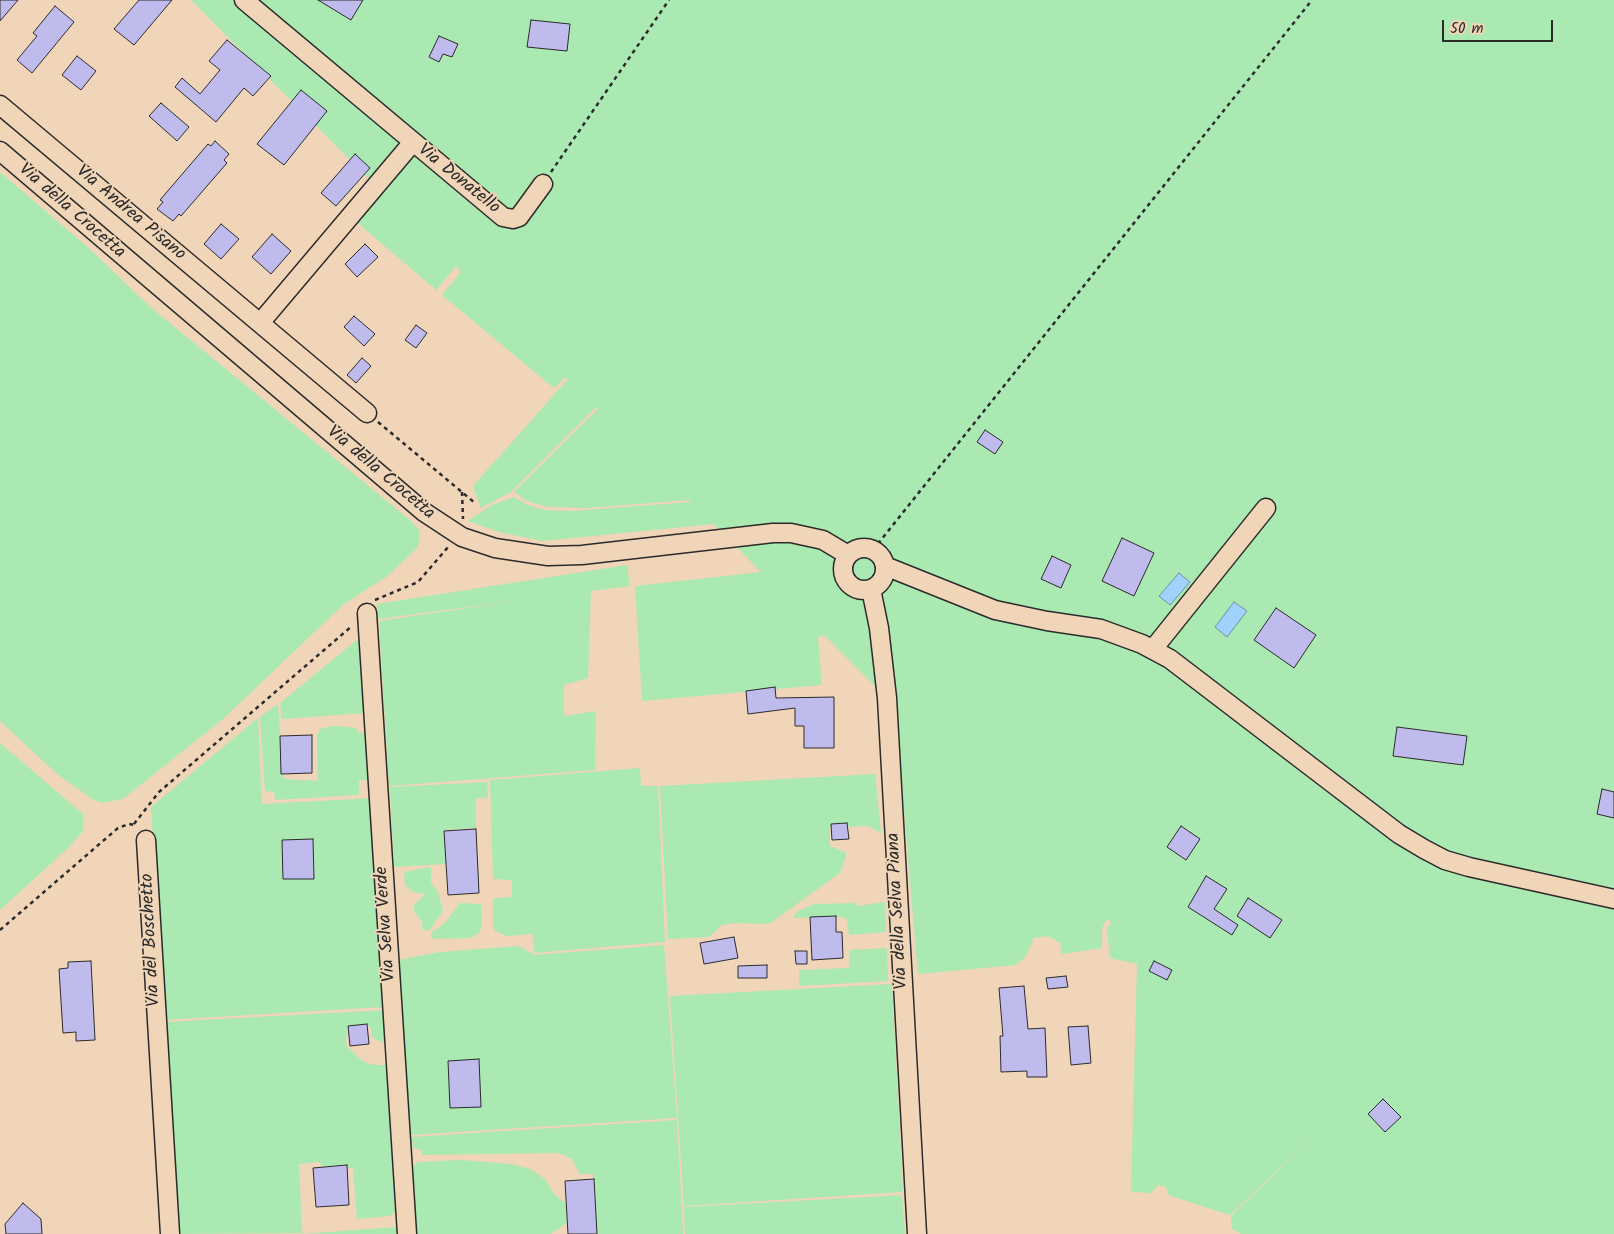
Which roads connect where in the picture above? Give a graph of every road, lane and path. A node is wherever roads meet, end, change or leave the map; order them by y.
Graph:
1 (244, 0) edge
2 (669, 0) edge
3 (1312, 0) edge
4 (0, 105) edge
5 (413, 142) junction
6 (0, 151) edge
7 (543, 184) joint
8 (260, 323) junction
9 (367, 413) joint
10 (462, 492) junction
11 (475, 503) dead end
12 (1266, 508) dead end
13 (456, 534) junction
14 (873, 550) junction
15 (848, 556) junction
16 (885, 566) junction
17 (871, 589) junction
18 (367, 613) junction
19 (1153, 649) junction
20 (134, 824) junction
21 (146, 840) joint
22 (1614, 899) edge
23 (0, 930) edge
24 (170, 1234) edge
25 (407, 1234) edge
26 (917, 1234) edge

1 - 5 street, Via Donatello
2 - 7 path
3 - 14 path
4 - 8 street, Via Andrea Pisano
5 - 7 street, Via Donatello
5 - 8 street
6 - 13 street, Via della Crocetta
8 - 9 street, Via Andrea Pisano
9 - 10 path
10 - 11 path
10 - 13 path
12 - 19 street
13 - 15 street, Via della Crocetta
13 - 18 path
14 - 15 street
14 - 16 street
15 - 17 street
16 - 17 street
16 - 19 street
17 - 26 street, Via della Selva Piana
18 - 20 path
18 - 25 street, Via Selva Verde
19 - 22 street
20 - 21 path
20 - 23 path
21 - 24 street, Via del Boschetto

